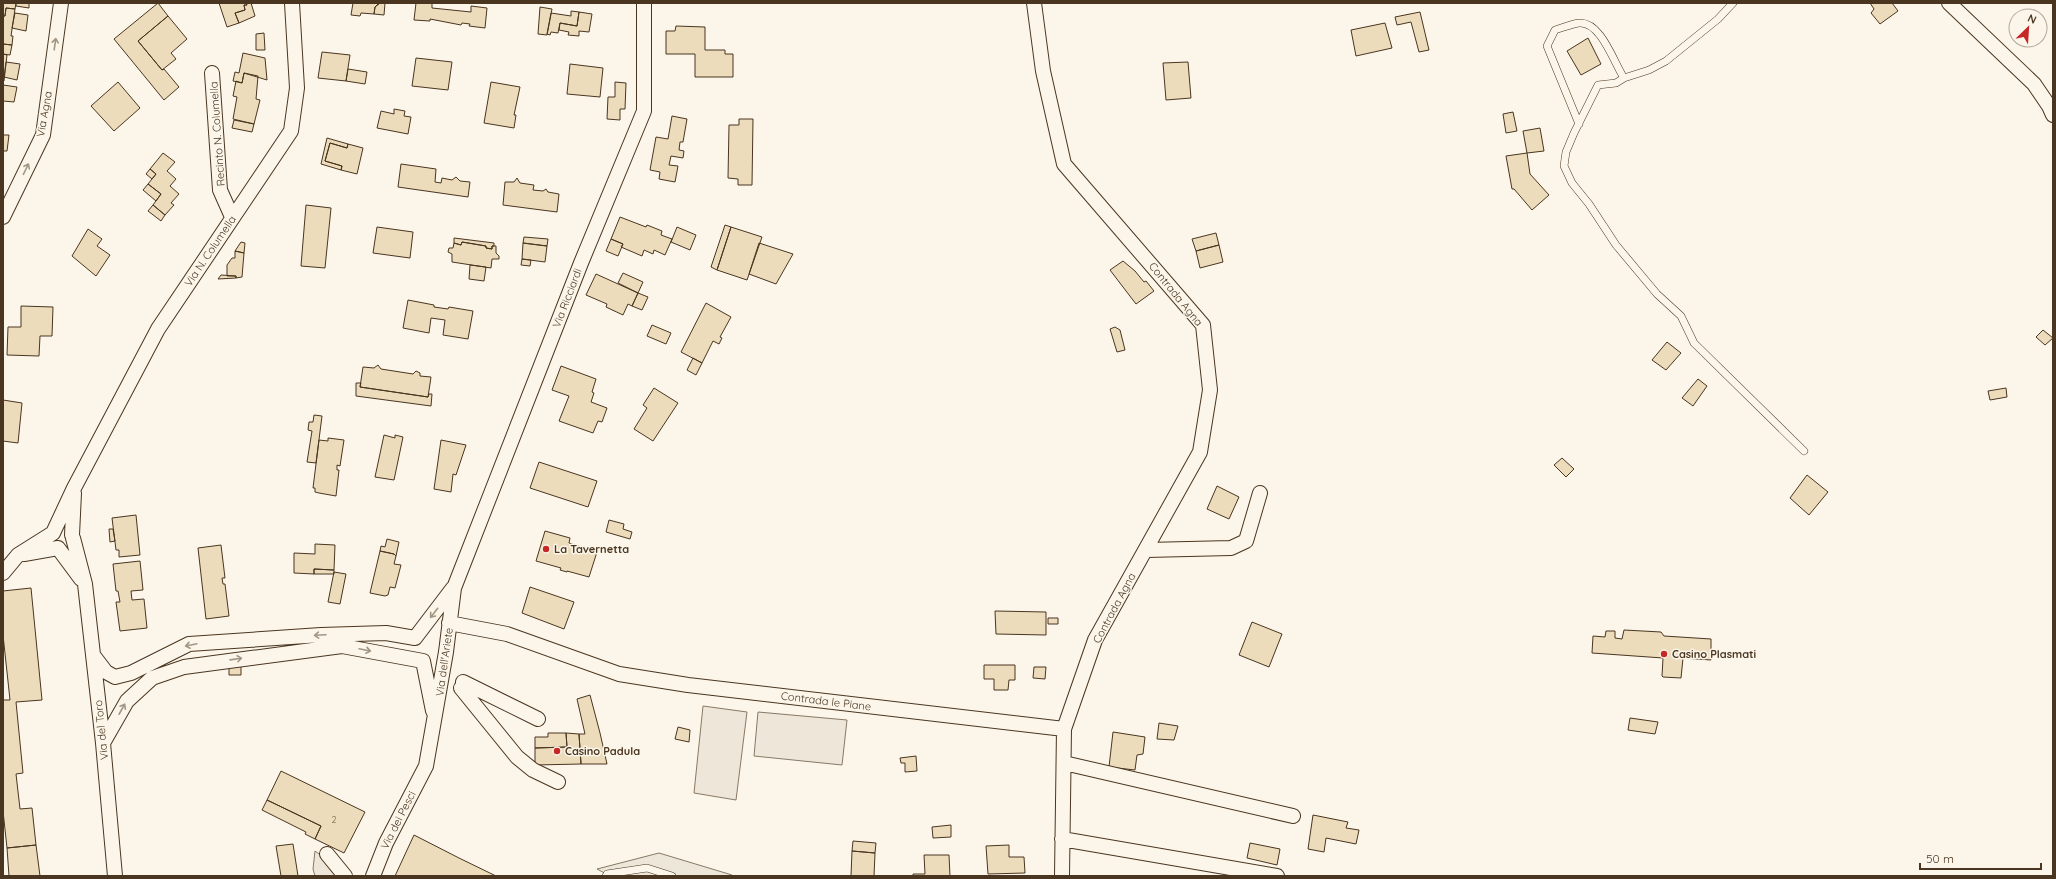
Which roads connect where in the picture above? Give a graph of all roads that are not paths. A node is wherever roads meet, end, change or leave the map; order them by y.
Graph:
1 (61, 3) edge
2 (292, 3) edge
3 (644, 3) edge
4 (1034, 3) edge
5 (1733, 3) edge
6 (1950, 3) edge
7 (212, 73) dead end
8 (1624, 78) junction
9 (2053, 116) edge
10 (1579, 124) junction
11 (18, 186) junction
12 (3, 189) edge
13 (3, 217) edge
14 (232, 217) junction
15 (1804, 450) dead end
16 (74, 488) junction
17 (1260, 493) dead end
18 (53, 533) junction
19 (73, 536) junction
20 (58, 548) junction
21 (1146, 550) junction
22 (18, 555) junction
23 (3, 573) edge
24 (85, 584) junction
25 (454, 588) junction
26 (449, 623) junction
27 (415, 638) junction
28 (446, 652) junction
29 (93, 655) junction
30 (423, 661) junction
31 (538, 719) dead end
32 (435, 720) junction
33 (1064, 729) junction
34 (103, 743) junction
35 (1064, 763) junction
36 (558, 782) dead end
37 (1293, 816) dead end
38 (1062, 838) junction
39 (327, 854) dead end
40 (115, 876) edge
41 (345, 876) edge
42 (374, 876) edge
43 (606, 876) edge
44 (672, 876) edge
45 (1062, 876) edge
46 (1277, 876) edge

11 -> 1 street, Via Agna
2 - 14 street, Via N. Columella
3 - 25 street, Via Ricciardi
4 - 21 street, Contrada Agna
5 - 8 lane
6 - 9 street
7 - 14 street, Recinto N. Columella
8 - 10 lane
8 - 10 lane
10 - 15 lane
11 - 12 street
11 - 13 street, Via Agna
14 - 16 street, Via N. Columella
16 - 18 street, Via N. Columella
16 - 19 street, Via del Toro
17 - 21 street
18 - 19 street
18 - 20 street
18 - 22 street
19 - 20 street
19 - 24 street, Via del Toro
20 - 22 street
20 - 24 street
21 - 33 street, Contrada Agna
22 - 23 street
24 - 29 street, Via del Toro
25 - 26 street, Via dell'Ariete
25 -> 27 street, Via dell'Ariete
26 - 28 street, Via dell'Ariete
26 - 33 street, Contrada le Piane
27 - 28 street
27 -> 29 street
27 - 30 street
28 - 30 street
28 - 32 street, Via dell'Ariete
29 - 34 street, Via del Toro
30 - 32 street, Via dell'Ariete
34 -> 30 street, Via dell'Ariete
31 - 36 street
32 - 42 street, Via dei Pesci
33 - 35 street
34 - 40 street, Via del Toro
35 - 37 street
35 - 38 street
38 - 45 street
38 - 46 street
39 - 41 street
43 - 44 lane

